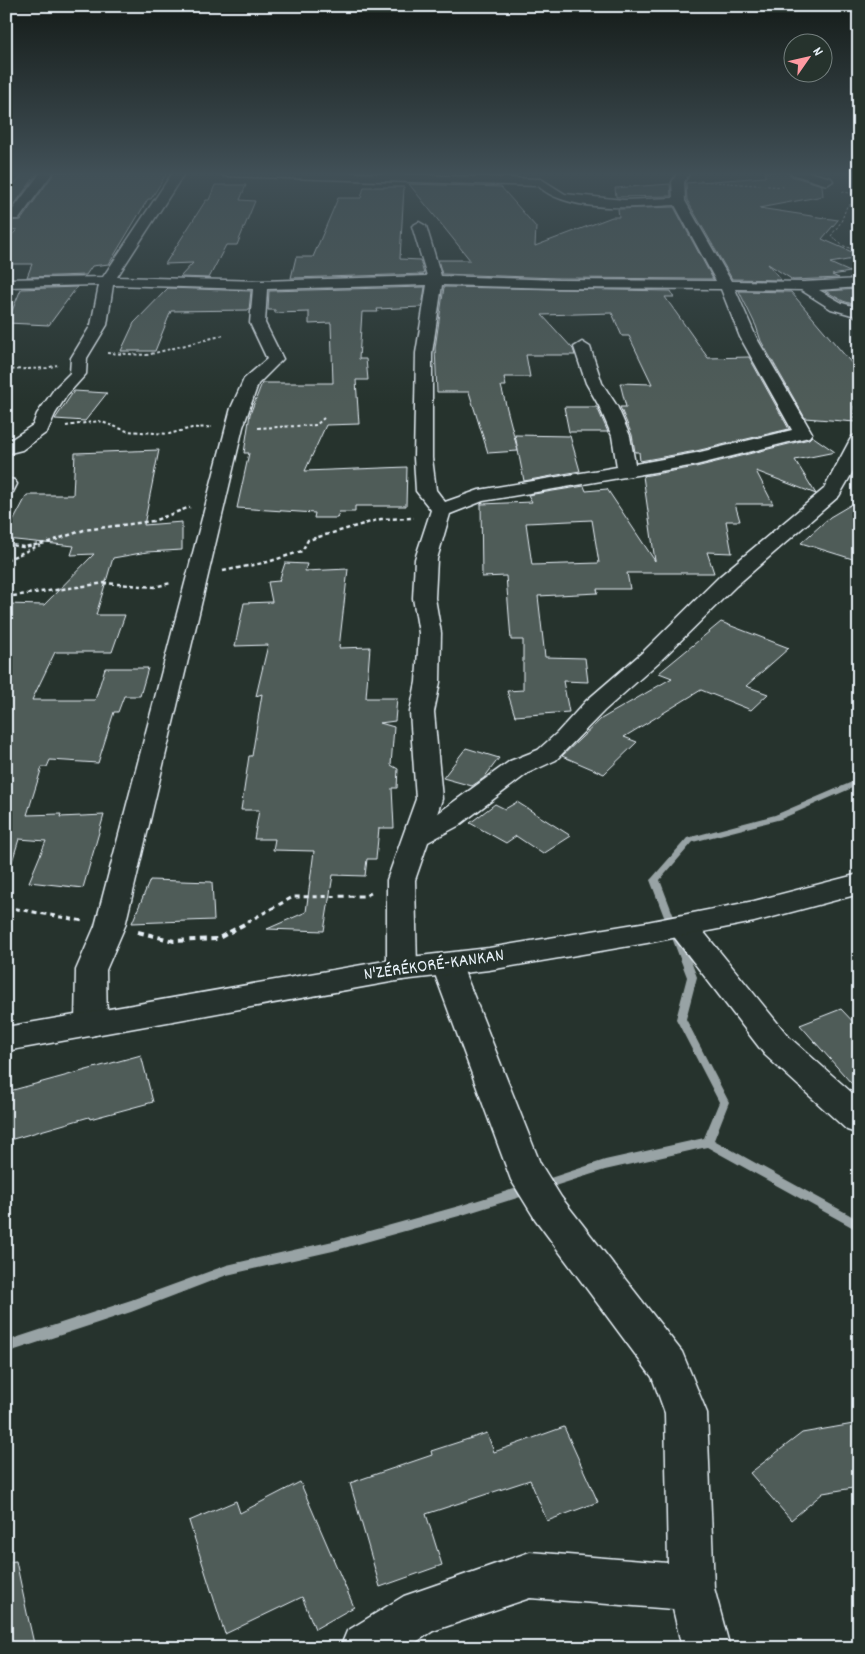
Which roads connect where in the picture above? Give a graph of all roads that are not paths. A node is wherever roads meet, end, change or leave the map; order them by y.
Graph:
1 (128, 249) edge
2 (426, 249) edge
3 (706, 249) edge
4 (435, 280) junction
5 (107, 281) junction
6 (6, 283) edge
7 (859, 283) edge
8 (261, 285) junction
9 (726, 285) junction
10 (804, 286) junction
11 (853, 317) edge
12 (582, 347) dead end
13 (859, 440) edge
14 (6, 449) edge
15 (627, 470) junction
16 (441, 510) junction
17 (416, 836) junction
18 (859, 884) edge
19 (683, 927) junction
20 (447, 966) junction
21 (402, 969) junction
22 (90, 1024) junction
23 (6, 1039) edge
24 (859, 1120) edge
25 (691, 1588) junction
26 (364, 1648) edge
27 (706, 1648) edge

1 - 5 main road
2 - 4 main road
3 - 9 main road
4 - 8 main road
4 - 9 main road
4 - 16 main road
5 - 6 main road
5 - 8 main road
5 - 14 main road
7 - 10 main road
8 - 22 main road
9 - 10 main road
9 - 15 main road
10 - 11 main road
12 - 15 main road
13 - 17 main road
15 - 16 main road
16 - 17 main road
17 - 21 main road
18 - 19 main road, N'ZÉRÉKORÉ-KANKAN
19 - 20 main road, N'ZÉRÉKORÉ-KANKAN
19 - 24 main road
20 - 21 main road, N'ZÉRÉKORÉ-KANKAN
20 - 25 main road
21 - 22 main road, N'ZÉRÉKORÉ-KANKAN
22 - 23 main road, N'ZÉRÉKORÉ-KANKAN
25 - 26 main road
25 - 27 main road

